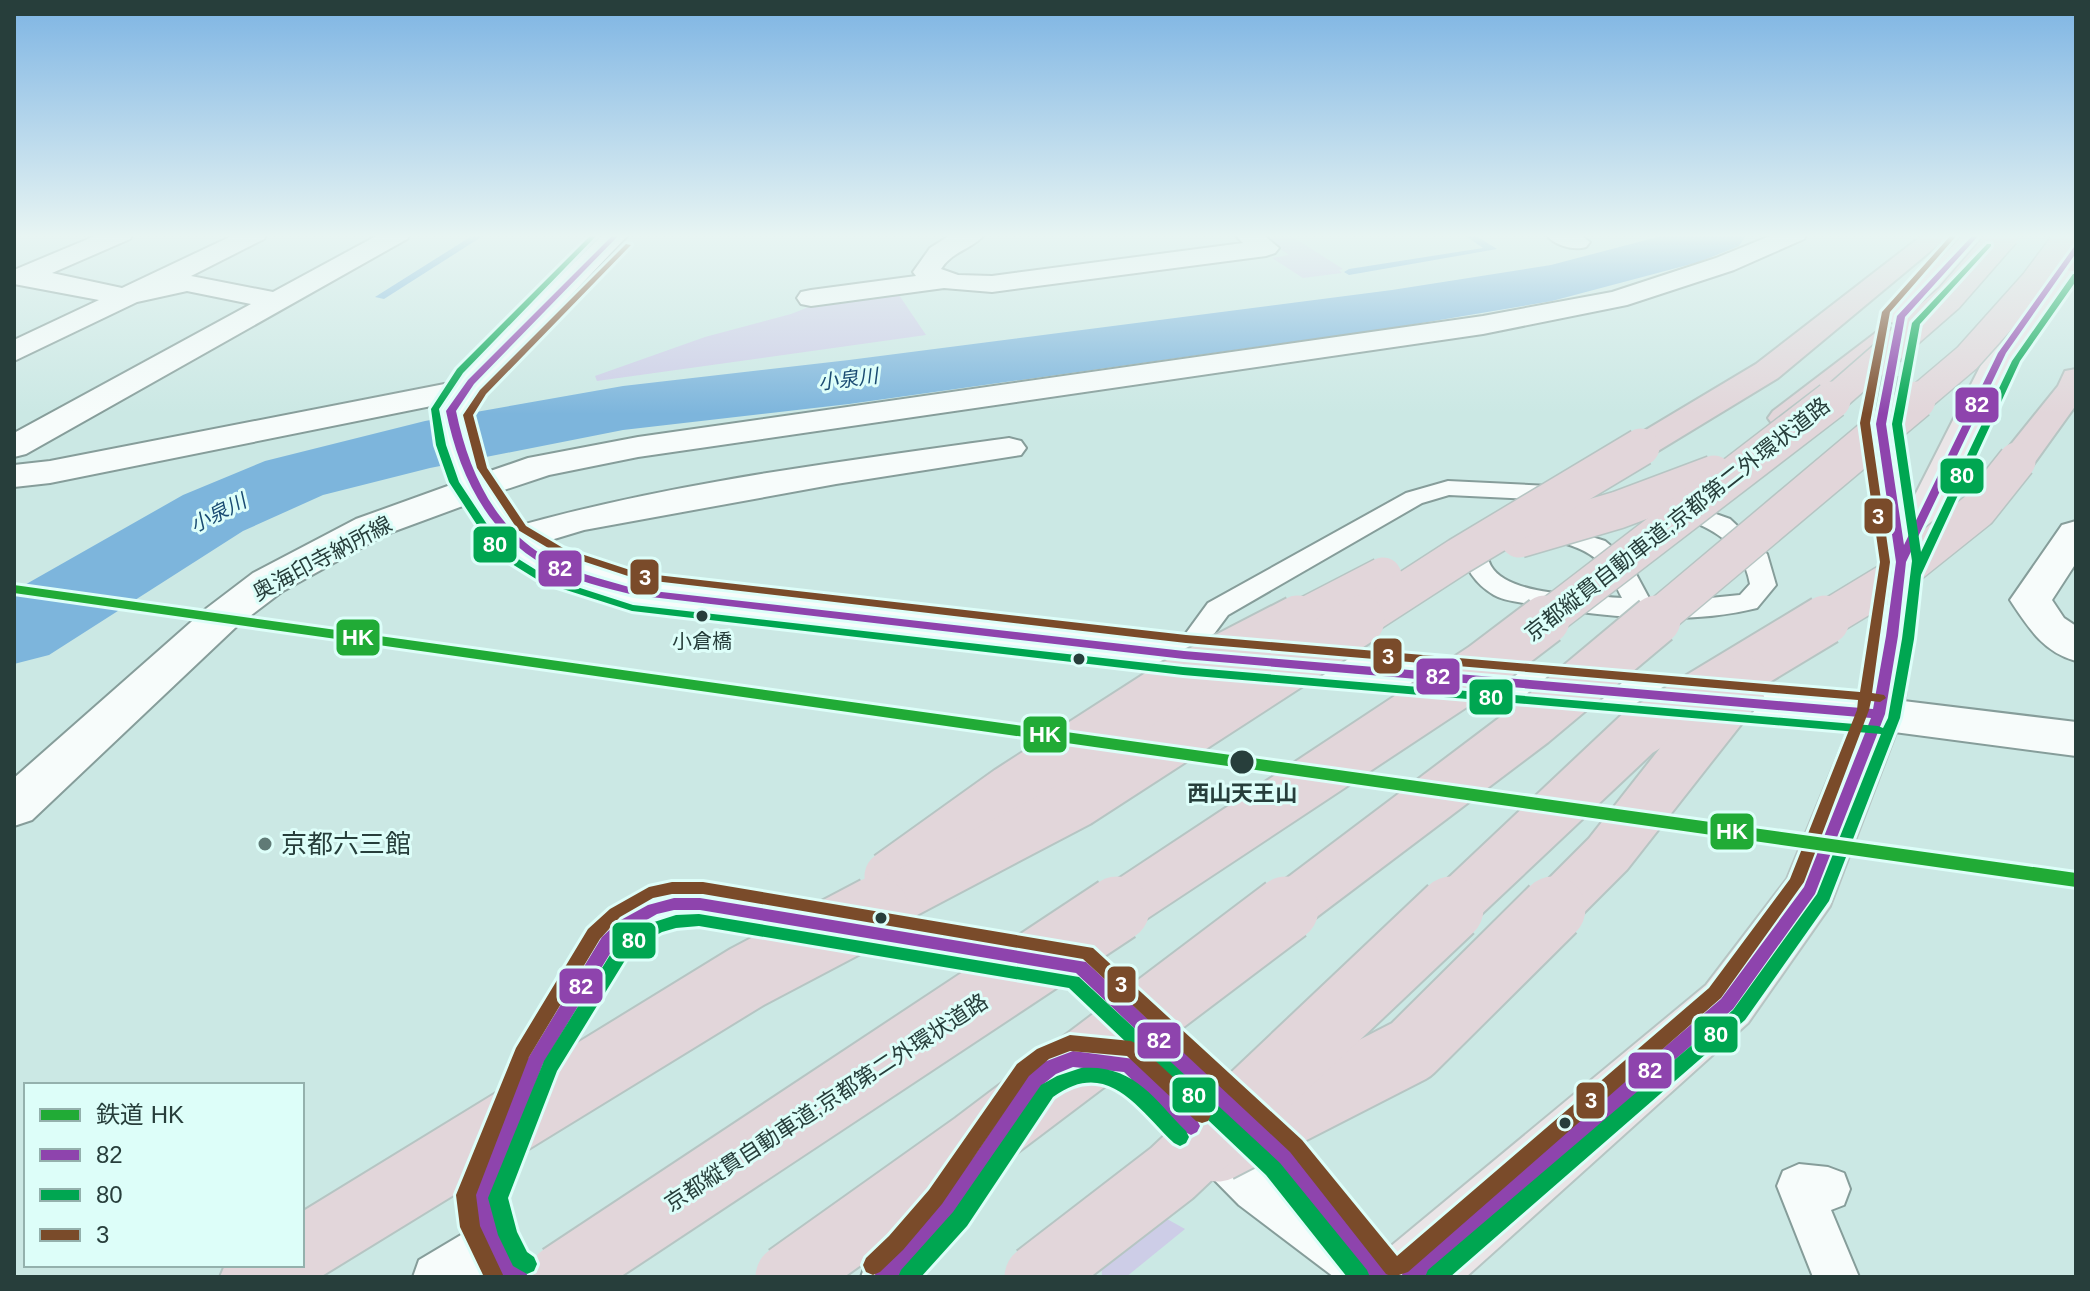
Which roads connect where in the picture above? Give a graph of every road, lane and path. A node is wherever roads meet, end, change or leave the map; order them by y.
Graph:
1 (113, 294) edge
2 (130, 294) edge
3 (136, 294) edge
4 (243, 294) edge
5 (289, 294) edge
6 (559, 294) edge
7 (839, 294) edge
8 (1632, 294) edge
9 (1863, 294) edge
10 (1921, 294) edge
11 (1939, 294) edge
12 (1952, 294) edge
13 (2024, 294) edge
14 (2043, 294) edge
15 (124, 297) junction
16 (811, 298) dead end
17 (277, 301) junction
18 (1901, 316) tunnel mouth
19 (14, 352) edge
20 (2076, 378) edge
21 (458, 400) junction
22 (1881, 424) tunnel mouth
23 (14, 447) edge
24 (1009, 448) dead end
25 (14, 476) edge
26 (472, 482) junction
27 (2076, 533) edge
28 (511, 540) junction
29 (1459, 556) junction
30 (1901, 562) junction
31 (1640, 608) junction
32 (2076, 647) edge
33 (1184, 655) junction
34 (1763, 657) junction
35 (1879, 714) junction
36 (2076, 739) edge
37 (14, 807) edge
38 (1172, 1173) junction
39 (1828, 1189) dead end
40 (304, 1249) edge
41 (506, 1260) edge
42 (436, 1277) edge
43 (561, 1277) edge
44 (788, 1277) edge
45 (884, 1277) edge
46 (1037, 1277) edge
47 (1371, 1277) edge
48 (1380, 1277) edge
49 (1411, 1277) edge
50 (1836, 1277) edge

1 - 15 street
2 - 15 street
3 - 15 street
4 - 17 street
5 - 17 street
6 - 21 street
7 - 16 street
8 - 26 street, 奥海印寺納所線
9 - 29 highway, bridge
10 - 18 main road
11 - 29 highway, bridge
12 - 43 highway, 京都縦貫自動車道;京都第二外環状道路, bridge
13 - 44 highway, bridge
14 - 30 main road
15 - 19 street
17 - 23 street
20 - 34 highway, bridge
21 - 25 street
21 - 26 street
22 - 30 main road
24 - 28 street
26 - 28 street
26 - 37 street, 奥海印寺納所線
27 - 32 street
28 - 33 street
29 - 40 highway, bridge
30 - 35 main road
31 - 31 lane
31 - 33 lane
33 - 35 street
34 - 38 highway, bridge
34 - 38 highway, bridge
35 - 36 street
35 - 49 main road
38 - 46 highway, bridge
39 - 50 lane
41 - 42 lane
41 - 48 lane
45 - 47 lane

